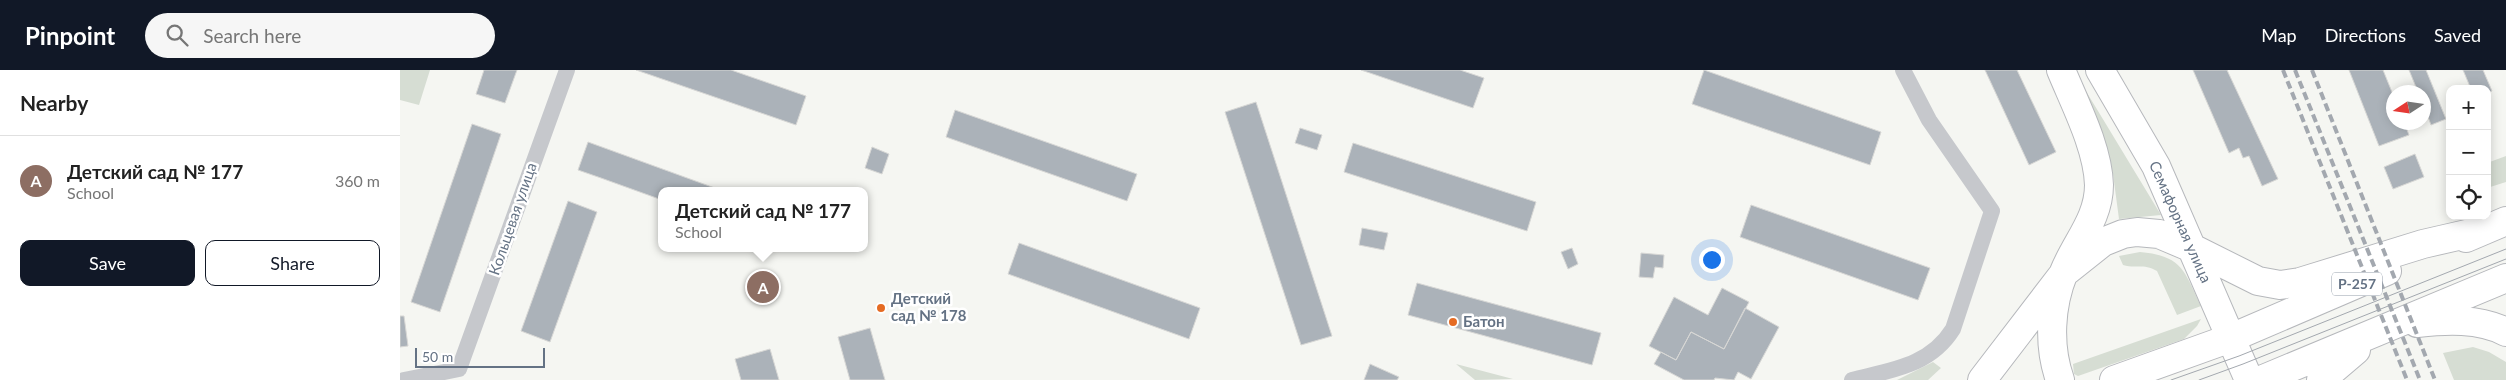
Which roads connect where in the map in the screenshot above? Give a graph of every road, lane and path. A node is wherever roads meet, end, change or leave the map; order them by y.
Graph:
1 (567, 70) edge
2 (1903, 70) edge
3 (2061, 70) edge
4 (2100, 70) edge
5 (2495, 226) edge
6 (2192, 248) junction
7 (2064, 273) junction
8 (2506, 278) edge
9 (2393, 326) junction
10 (2506, 332) edge
11 (2231, 338) junction
12 (464, 374) edge
13 (404, 380) edge
14 (1852, 380) edge
15 (1982, 380) edge
16 (2060, 380) edge
17 (2114, 380) edge
18 (2248, 380) edge
19 (2261, 380) edge
20 (2321, 380) edge

1 - 12 street, Кольцевая улица
2 - 14 street
3 - 7 highway
4 - 6 highway, Семафорная улица
5 - 6 highway
5 - 11 highway, Р-257
6 - 7 highway
6 - 11 highway, Семафорная улица
7 - 15 highway
7 - 16 highway
8 - 9 highway
9 - 10 highway
9 - 19 highway
9 - 20 highway
11 - 17 highway, Р-257
11 - 18 highway, Семафорная улица
12 - 13 street

